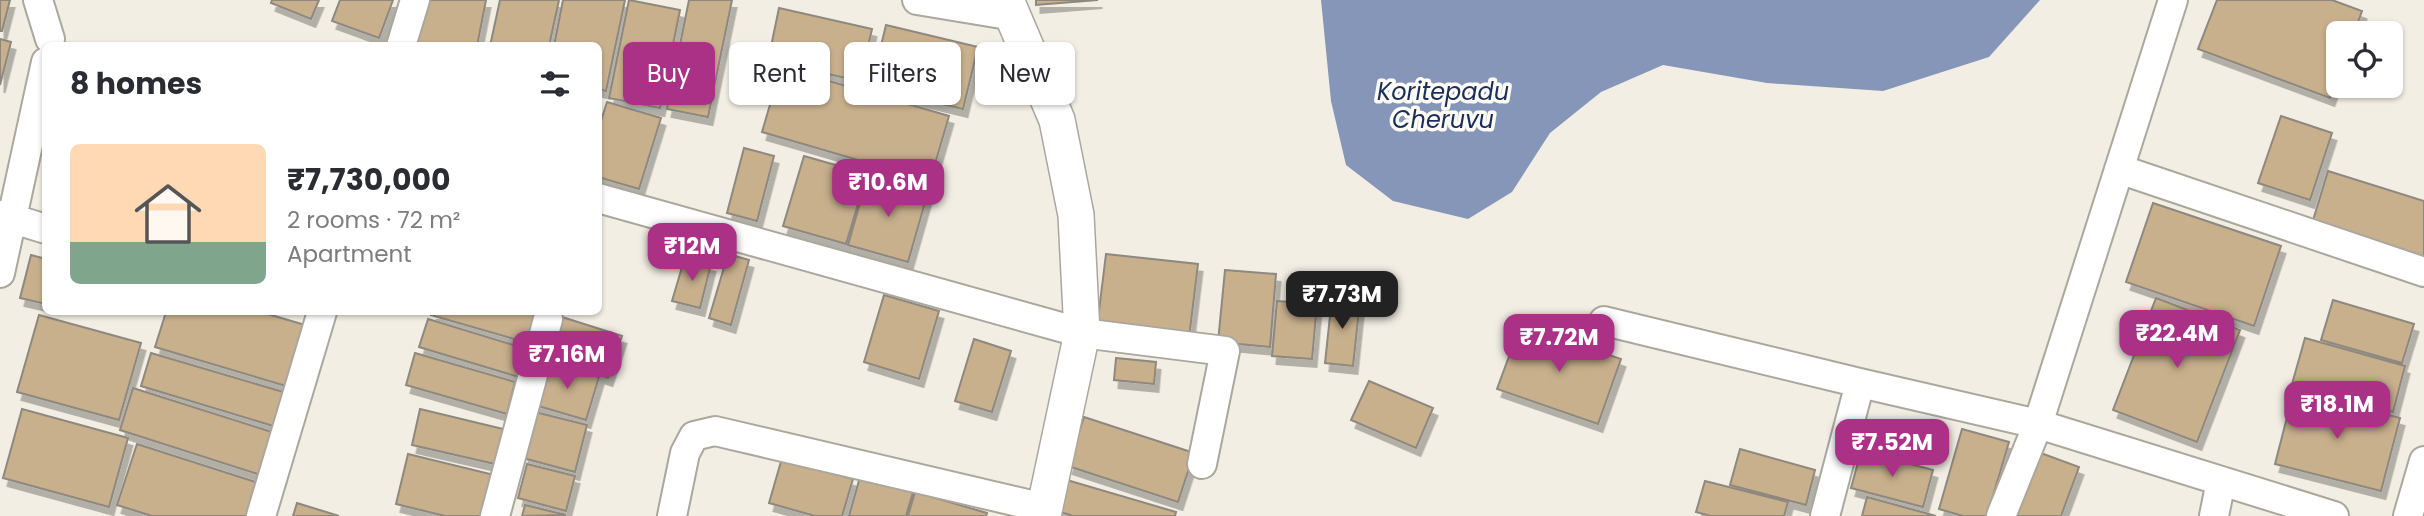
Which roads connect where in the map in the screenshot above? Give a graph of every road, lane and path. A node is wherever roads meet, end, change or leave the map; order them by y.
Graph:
1 (38, 0) edge
2 (415, 0) edge
3 (917, 0) edge
4 (2173, 0) edge
5 (1010, 8) edge
6 (52, 42) edge
7 (402, 42) edge
8 (42, 90) edge
9 (2119, 169) junction
10 (602, 199) edge
11 (6, 216) edge
12 (42, 228) edge
13 (2424, 272) edge
14 (0, 273) edge
15 (313, 315) edge
16 (548, 319) dead end
17 (1604, 321) dead end
18 (1082, 332) junction
19 (1860, 383) junction
20 (2038, 424) junction
21 (2424, 461) edge
22 (1202, 464) dead end
23 (2221, 481) junction
24 (1044, 512) edge
25 (2320, 514) edge
26 (261, 516) edge
27 (495, 516) edge
28 (672, 516) edge
29 (1825, 516) edge
30 (2001, 516) edge
31 (2214, 516) edge
32 (2408, 516) edge

1 - 6 street
2 - 7 street
3 - 5 street
4 - 9 street
5 - 18 street
8 - 11 street
9 - 13 street
9 - 20 street
10 - 18 street
11 - 12 street
11 - 14 street
15 - 26 street
16 - 27 street
17 - 19 street
18 - 22 street
18 - 24 street
19 - 20 street
19 - 29 street
20 - 23 street
20 - 30 street
21 - 32 street
23 - 25 street
23 - 31 street
24 - 28 street

